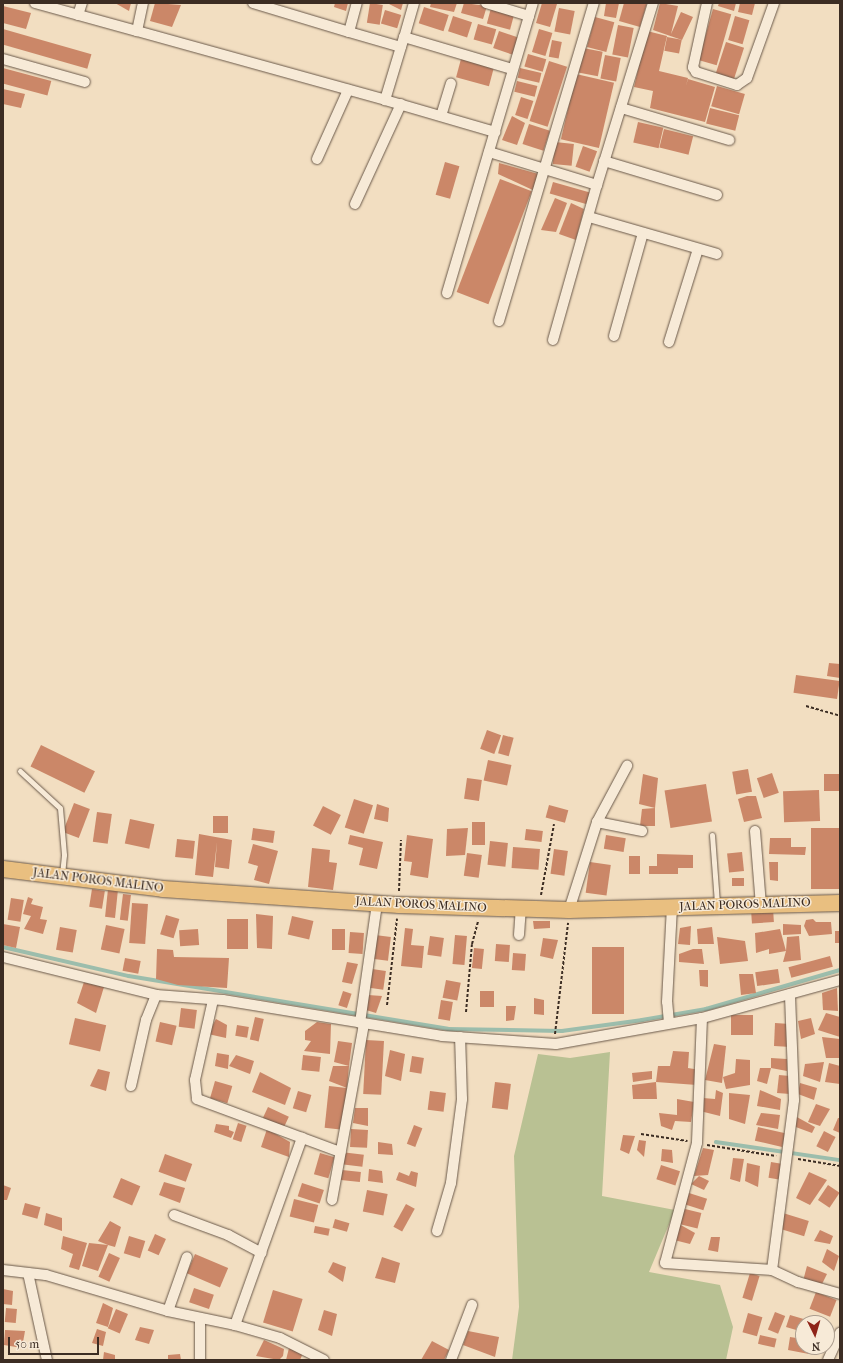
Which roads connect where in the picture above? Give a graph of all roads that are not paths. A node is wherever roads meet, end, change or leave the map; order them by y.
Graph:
1 (35, 3) edge
2 (82, 3) edge
3 (144, 3) edge
4 (253, 3) edge
5 (357, 3) edge
6 (414, 3) edge
7 (486, 3) edge
8 (533, 3) edge
9 (594, 3) edge
10 (653, 3) edge
11 (696, 3) edge
12 (774, 3) edge
13 (706, 4) edge
14 (78, 15) junction
15 (529, 16) junction
16 (137, 31) junction
17 (349, 32) junction
18 (403, 42) junction
19 (3, 59) edge
20 (512, 69) junction
21 (85, 82) dead end
22 (451, 84) dead end
23 (348, 90) junction
24 (385, 100) junction
25 (401, 104) junction
26 (621, 108) junction
27 (441, 116) junction
28 (495, 132) junction
29 (729, 140) dead end
30 (489, 152) junction
31 (317, 159) dead end
32 (604, 161) junction
33 (543, 169) junction
34 (597, 185) junction
35 (717, 196) dead end
36 (355, 204) dead end
37 (589, 217) junction
38 (643, 233) junction
39 (698, 248) junction
40 (717, 254) dead end
41 (447, 293) dead end
42 (499, 321) dead end
43 (614, 336) dead end
44 (553, 340) dead end
45 (669, 342) dead end
46 (627, 766) dead end
47 (20, 771) dead end
48 (597, 822) junction
49 (642, 831) dead end
50 (755, 831) dead end
51 (712, 836) dead end
52 (3, 869) edge
53 (62, 876) junction
54 (377, 903) junction
55 (840, 903) edge
56 (762, 905) junction
57 (717, 906) junction
58 (672, 907) junction
59 (521, 908) junction
60 (569, 910) junction
61 (519, 935) dead end
62 (3, 957) edge
63 (840, 980) edge
64 (790, 994) junction
65 (156, 995) junction
66 (213, 1000) junction
67 (702, 1018) junction
68 (669, 1020) junction
69 (362, 1023) junction
70 (460, 1037) junction
71 (131, 1086) dead end
72 (302, 1138) junction
73 (340, 1152) junction
74 (332, 1200) dead end
75 (174, 1215) dead end
76 (437, 1231) dead end
77 (262, 1254) junction
78 (187, 1257) dead end
79 (3, 1270) edge
80 (772, 1270) junction
81 (28, 1273) junction
82 (840, 1294) edge
83 (472, 1305) dead end
84 (168, 1311) junction
85 (200, 1318) junction
86 (235, 1325) junction
87 (840, 1333) edge
88 (47, 1360) edge
89 (200, 1360) edge
90 (324, 1360) edge
91 (451, 1360) edge
92 (828, 1360) edge

1 - 14 street
2 - 14 street
3 - 16 street
4 - 17 street
5 - 17 street
6 - 18 street
7 - 15 street
8 - 15 street
9 - 33 street
10 - 26 street
11 - 13 street
12 - 13 street
14 - 16 street
15 - 20 street
16 - 23 street
17 - 18 street
18 - 20 street
18 - 24 street
19 - 21 street
20 - 28 street
22 - 27 street
23 - 24 street
23 - 31 street
24 - 25 street
25 - 27 street
25 - 36 street
26 - 29 street
26 - 32 street
27 - 28 street
28 - 30 street
30 - 33 street
30 - 41 street
32 - 34 street
32 - 35 street
33 - 34 street
33 - 42 street
34 - 37 street
37 - 38 street
37 - 44 street
38 - 39 street
38 - 43 street
39 - 40 street
39 - 45 street
46 - 48 street
47 - 53 lane
48 - 49 street
48 - 60 street
50 - 56 street
51 - 57 lane
52 - 53 main road, JALAN POROS MALINO
53 - 54 main road, JALAN POROS MALINO
54 - 59 main road, JALAN POROS MALINO
54 - 69 street
55 - 56 main road, JALAN POROS MALINO
56 - 57 main road, JALAN POROS MALINO
57 - 58 main road, JALAN POROS MALINO
58 - 60 main road, JALAN POROS MALINO
58 - 68 street
59 - 60 main road, JALAN POROS MALINO
59 - 61 street
62 - 65 street
63 - 64 street
64 - 67 street
64 - 80 street
65 - 66 street
65 - 71 street
66 - 69 street
66 - 72 street
67 - 68 street
67 - 80 street
68 - 70 street
69 - 70 street
69 - 73 street
70 - 76 street
72 - 73 street
72 - 77 street
73 - 74 street
75 - 77 street
77 - 86 street
78 - 84 street
79 - 81 street
80 - 82 street
81 - 84 street
81 - 88 street
83 - 91 street
84 - 85 street
85 - 86 street
85 - 89 street
86 - 90 street
87 - 92 street

